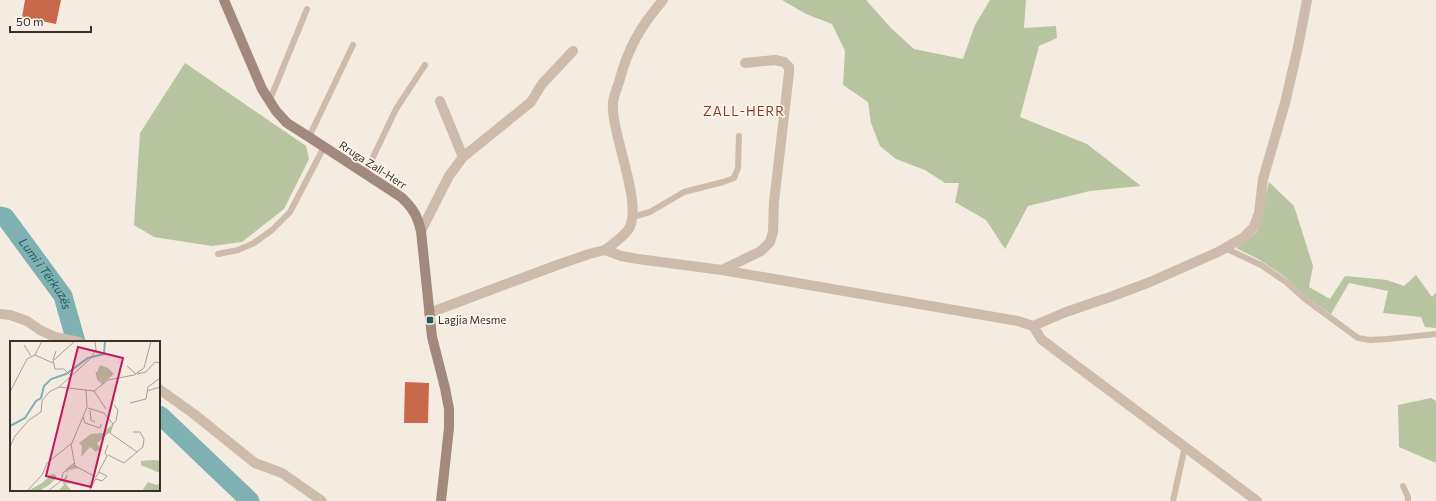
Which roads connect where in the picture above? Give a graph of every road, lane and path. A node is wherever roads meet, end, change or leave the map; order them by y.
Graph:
1 (224, 0) edge
2 (663, 0) edge
3 (1307, 0) edge
4 (306, 9) dead end
5 (353, 45) dead end
6 (573, 51) dead end
7 (745, 63) dead end
8 (425, 65) dead end
9 (440, 101) dead end
10 (269, 102) junction
11 (739, 136) dead end
12 (308, 137) junction
13 (324, 147) junction
14 (463, 157) junction
15 (365, 174) junction
16 (633, 217) junction
17 (421, 231) junction
18 (1225, 248) junction
19 (605, 250) junction
20 (218, 254) dead end
21 (722, 270) junction
22 (429, 313) junction
23 (0, 314) edge
24 (1033, 326) junction
25 (1436, 334) edge
26 (74, 341) edge
27 (160, 391) edge
28 (1185, 446) junction
29 (1403, 486) dead end
30 (322, 501) edge
31 (441, 501) edge
32 (1173, 501) edge
33 (1257, 501) edge
34 (1408, 501) edge

1 - 10 street, Rruga Zall-Herr
2 - 16 street
3 - 18 street
4 - 10 lane
5 - 12 lane
6 - 14 street
7 - 21 street
8 - 15 lane
9 - 14 street
10 - 12 street, Rruga Zall-Herr
11 - 16 lane
12 - 13 street, Rruga Zall-Herr
13 - 15 street, Rruga Zall-Herr
13 - 20 lane
14 - 17 street
15 - 17 street, Rruga Zall-Herr
16 - 19 street
17 - 22 street, Rruga Zall-Herr
18 - 24 street
18 - 25 lane
19 - 21 street
19 - 22 street
21 - 24 street
22 - 31 street, Rruga Zall-Herr
23 - 26 street
24 - 28 street
27 - 30 street
28 - 32 lane
28 - 33 street
29 - 34 lane

